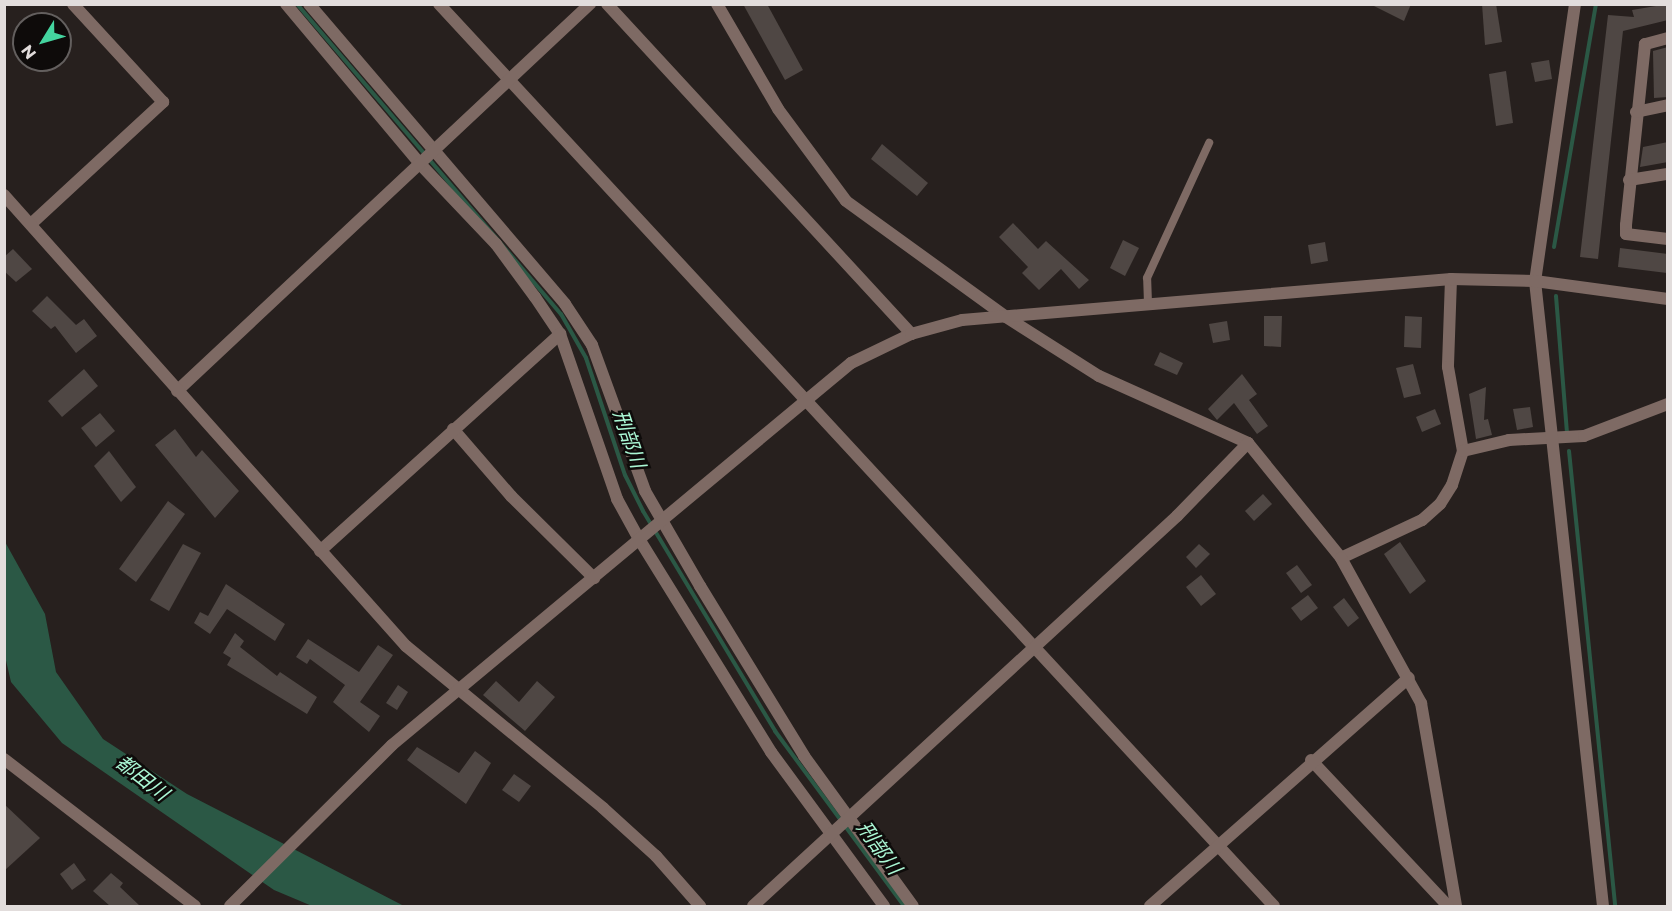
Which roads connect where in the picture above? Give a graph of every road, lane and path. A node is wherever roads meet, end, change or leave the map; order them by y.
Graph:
1 (73, 4) edge
2 (286, 4) edge
3 (309, 4) edge
4 (439, 4) edge
5 (590, 4) edge
6 (607, 4) edge
7 (717, 4) edge
8 (1575, 4) edge
9 (1668, 38) edge
10 (507, 79) junction
11 (1668, 105) edge
12 (1636, 112) junction
13 (1209, 143) dead end
14 (428, 159) junction
15 (1668, 174) edge
16 (1629, 180) junction
17 (4, 195) edge
18 (31, 224) junction
19 (1668, 239) edge
20 (1451, 279) junction
21 (1535, 281) junction
22 (1668, 299) edge
23 (1148, 303) junction
24 (1006, 317) junction
25 (560, 334) junction
26 (911, 334) junction
27 (177, 390) junction
28 (806, 402) junction
29 (1668, 404) edge
30 (453, 429) junction
31 (1549, 436) junction
32 (1248, 443) junction
33 (1463, 451) junction
34 (660, 522) junction
35 (640, 538) junction
36 (320, 551) junction
37 (1341, 558) junction
38 (594, 578) junction
39 (1032, 647) junction
40 (1409, 678) junction
41 (461, 692) junction
42 (4, 759) edge
43 (1311, 760) junction
44 (847, 818) junction
45 (831, 833) junction
46 (1216, 845) junction
47 (195, 906) edge
48 (230, 906) edge
49 (700, 906) edge
50 (753, 906) edge
51 (884, 906) edge
52 (913, 906) edge
53 (1150, 906) edge
54 (1274, 906) edge
55 (1448, 906) edge
56 (1456, 906) edge
57 (1603, 906) edge

1 - 18 street
2 - 14 street
3 - 14 street
4 - 10 street
5 - 10 street
6 - 26 street
7 - 24 street
8 - 21 street
9 - 12 street
10 - 14 street
10 - 28 street
11 - 12 street
12 - 16 street
13 - 23 lane
14 - 25 street
14 - 27 street
14 - 34 street
15 - 16 street
16 - 19 street
17 - 18 street
18 - 27 street
20 - 21 street
20 - 23 street
20 - 33 street
21 - 22 street
21 - 31 street
23 - 24 street
24 - 26 street
24 - 32 street
25 - 30 street
25 - 35 street
26 - 28 street
27 - 36 street
28 - 34 street
28 - 39 street
29 - 31 street
30 - 36 street
30 - 38 street
31 - 33 street
31 - 57 street
32 - 37 street
32 - 39 street
33 - 37 street
34 - 35 street
34 - 44 street
35 - 38 street
35 - 45 street
36 - 41 street
37 - 40 street
38 - 41 street
39 - 44 street
39 - 46 street
40 - 43 street
40 - 56 street
41 - 48 street
41 - 49 street
42 - 47 street
43 - 46 street
43 - 55 street
44 - 45 street
44 - 52 street
45 - 50 street
45 - 51 street
46 - 53 street
46 - 54 street

